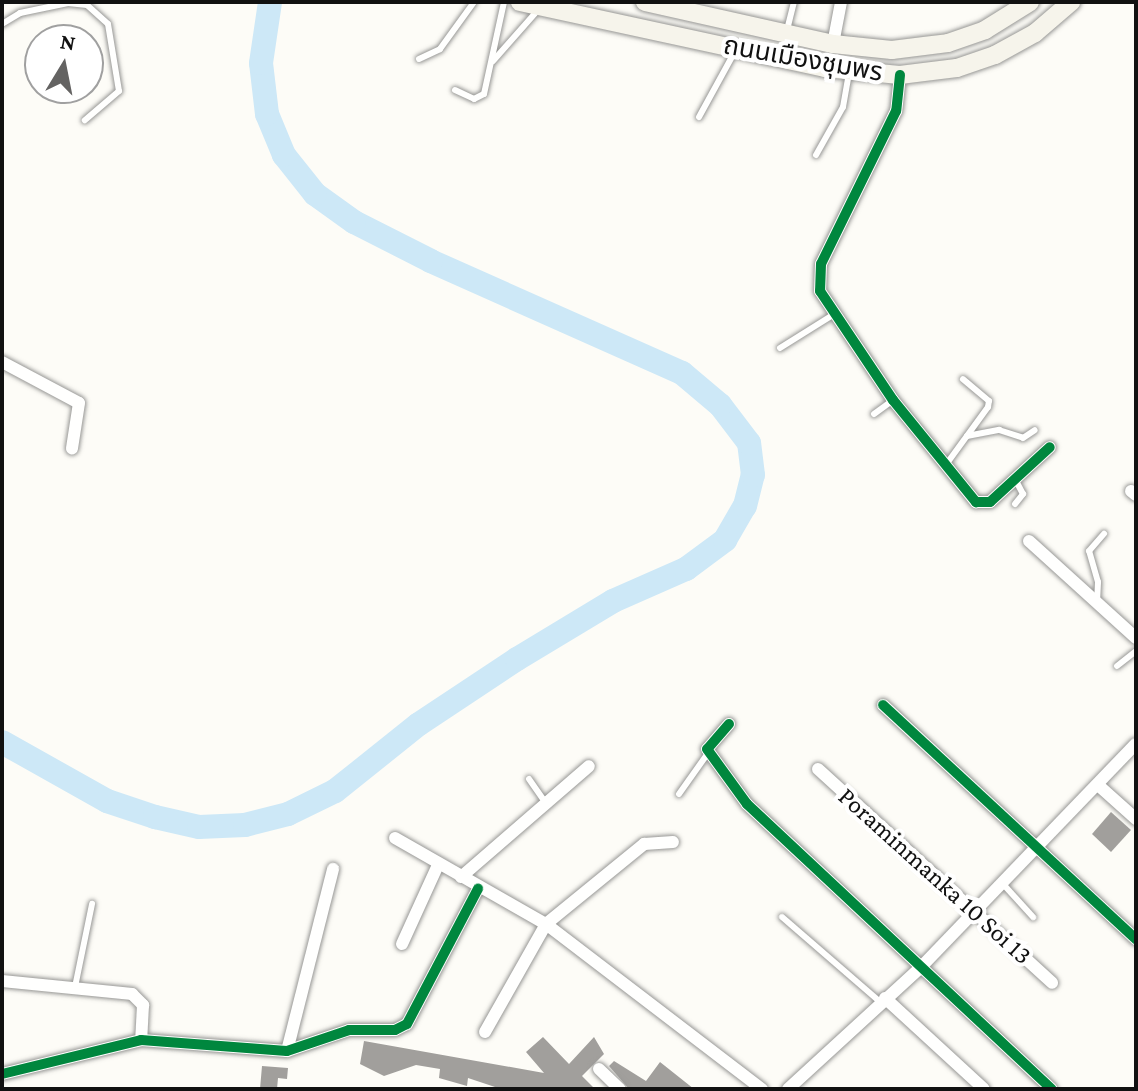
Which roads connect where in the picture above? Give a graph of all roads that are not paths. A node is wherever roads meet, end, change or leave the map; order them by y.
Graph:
1 (474, 2) edge
2 (504, 2) edge
3 (520, 2) edge
4 (645, 2) edge
5 (794, 2) edge
6 (841, 2) edge
7 (1030, 2) edge
8 (1071, 2) edge
9 (541, 7) junction
10 (2, 24) edge
11 (786, 34) junction
12 (833, 44) junction
13 (736, 49) junction
14 (419, 59) dead end
15 (490, 64) junction
16 (849, 71) junction
17 (900, 75) junction
18 (455, 90) dead end
19 (699, 117) dead end
20 (85, 120) dead end
21 (816, 155) dead end
22 (836, 313) junction
23 (780, 348) dead end
24 (2, 362) edge
25 (963, 379) dead end
26 (893, 400) junction
27 (874, 414) dead end
28 (1035, 430) dead end
29 (967, 436) junction
30 (1050, 447) dead end
31 (72, 448) dead end
32 (945, 466) junction
33 (1015, 479) junction
34 (1015, 504) dead end
35 (1104, 534) dead end
36 (1029, 541) dead end
37 (1097, 602) junction
38 (1136, 638) edge
39 (1136, 651) edge
40 (1117, 666) dead end
41 (883, 705) dead end
42 (729, 724) dead end
43 (1136, 744) edge
44 (709, 753) junction
45 (589, 766) dead end
46 (818, 769) dead end
47 (529, 779) dead end
48 (1098, 785) junction
49 (679, 794) dead end
50 (546, 804) junction
51 (1136, 819) edge
52 (395, 838) dead end
53 (673, 842) dead end
54 (1037, 848) junction
55 (438, 865) junction
56 (333, 869) dead end
57 (461, 877) junction
58 (1002, 884) junction
59 (478, 889) junction
60 (92, 904) dead end
61 (977, 910) junction
62 (782, 917) dead end
63 (1033, 917) dead end
64 (546, 924) junction
65 (1136, 939) edge
66 (402, 944) dead end
67 (922, 966) junction
68 (2, 981) edge
69 (1052, 983) dead end
70 (75, 989) junction
71 (882, 1000) junction
72 (485, 1032) dead end
73 (141, 1040) junction
74 (287, 1051) junction
75 (599, 1069) dead end
76 (2, 1074) edge
77 (620, 1089) edge
78 (762, 1089) edge
79 (788, 1089) edge
80 (984, 1089) edge
81 (1052, 1089) edge

1 - 14 lane
2 - 15 lane
3 - 9 main road, ถนนเมืองชุมพร
4 - 11 main road, ถนนเมืองชุมพร
5 - 11 lane
6 - 12 street
7 - 12 main road, ถนนเมืองชุมพร
8 - 17 main road, ถนนเมืองชุมพร
9 - 13 main road, ถนนเมืองชุมพร
9 - 15 lane
10 - 20 lane
11 - 12 main road, ถนนเมืองชุมพร
13 - 16 main road, ถนนเมืองชุมพร
13 - 19 lane
15 - 18 lane
16 - 17 main road, ถนนเมืองชุมพร
16 - 21 lane
17 - 22 street
22 - 23 lane
22 - 26 street
24 - 31 street
25 - 29 lane
26 - 27 lane
26 - 32 street
28 - 29 lane
29 - 32 lane
30 - 33 street
32 - 33 street
33 - 34 lane
35 - 37 lane
36 - 37 street
37 - 38 street
39 - 40 lane
41 - 54 street
42 - 44 street
43 - 48 street
44 - 49 lane
44 - 67 street
45 - 50 street
46 - 61 street, Poraminmanka 10 Soi 13
47 - 50 lane
48 - 51 street
48 - 54 street
50 - 57 street
52 - 55 street
53 - 64 street
54 - 58 street
54 - 65 street
55 - 57 street
55 - 66 street
56 - 74 street
57 - 59 street
58 - 61 street
58 - 63 lane
59 - 64 street
59 - 74 street
60 - 70 lane
61 - 67 street
61 - 69 street, Poraminmanka 10 Soi 13
62 - 71 lane
64 - 72 street
64 - 78 street
67 - 71 street
67 - 81 street
68 - 70 street
70 - 73 street
71 - 79 street
71 - 80 street
73 - 74 street
73 - 76 street
75 - 77 street

